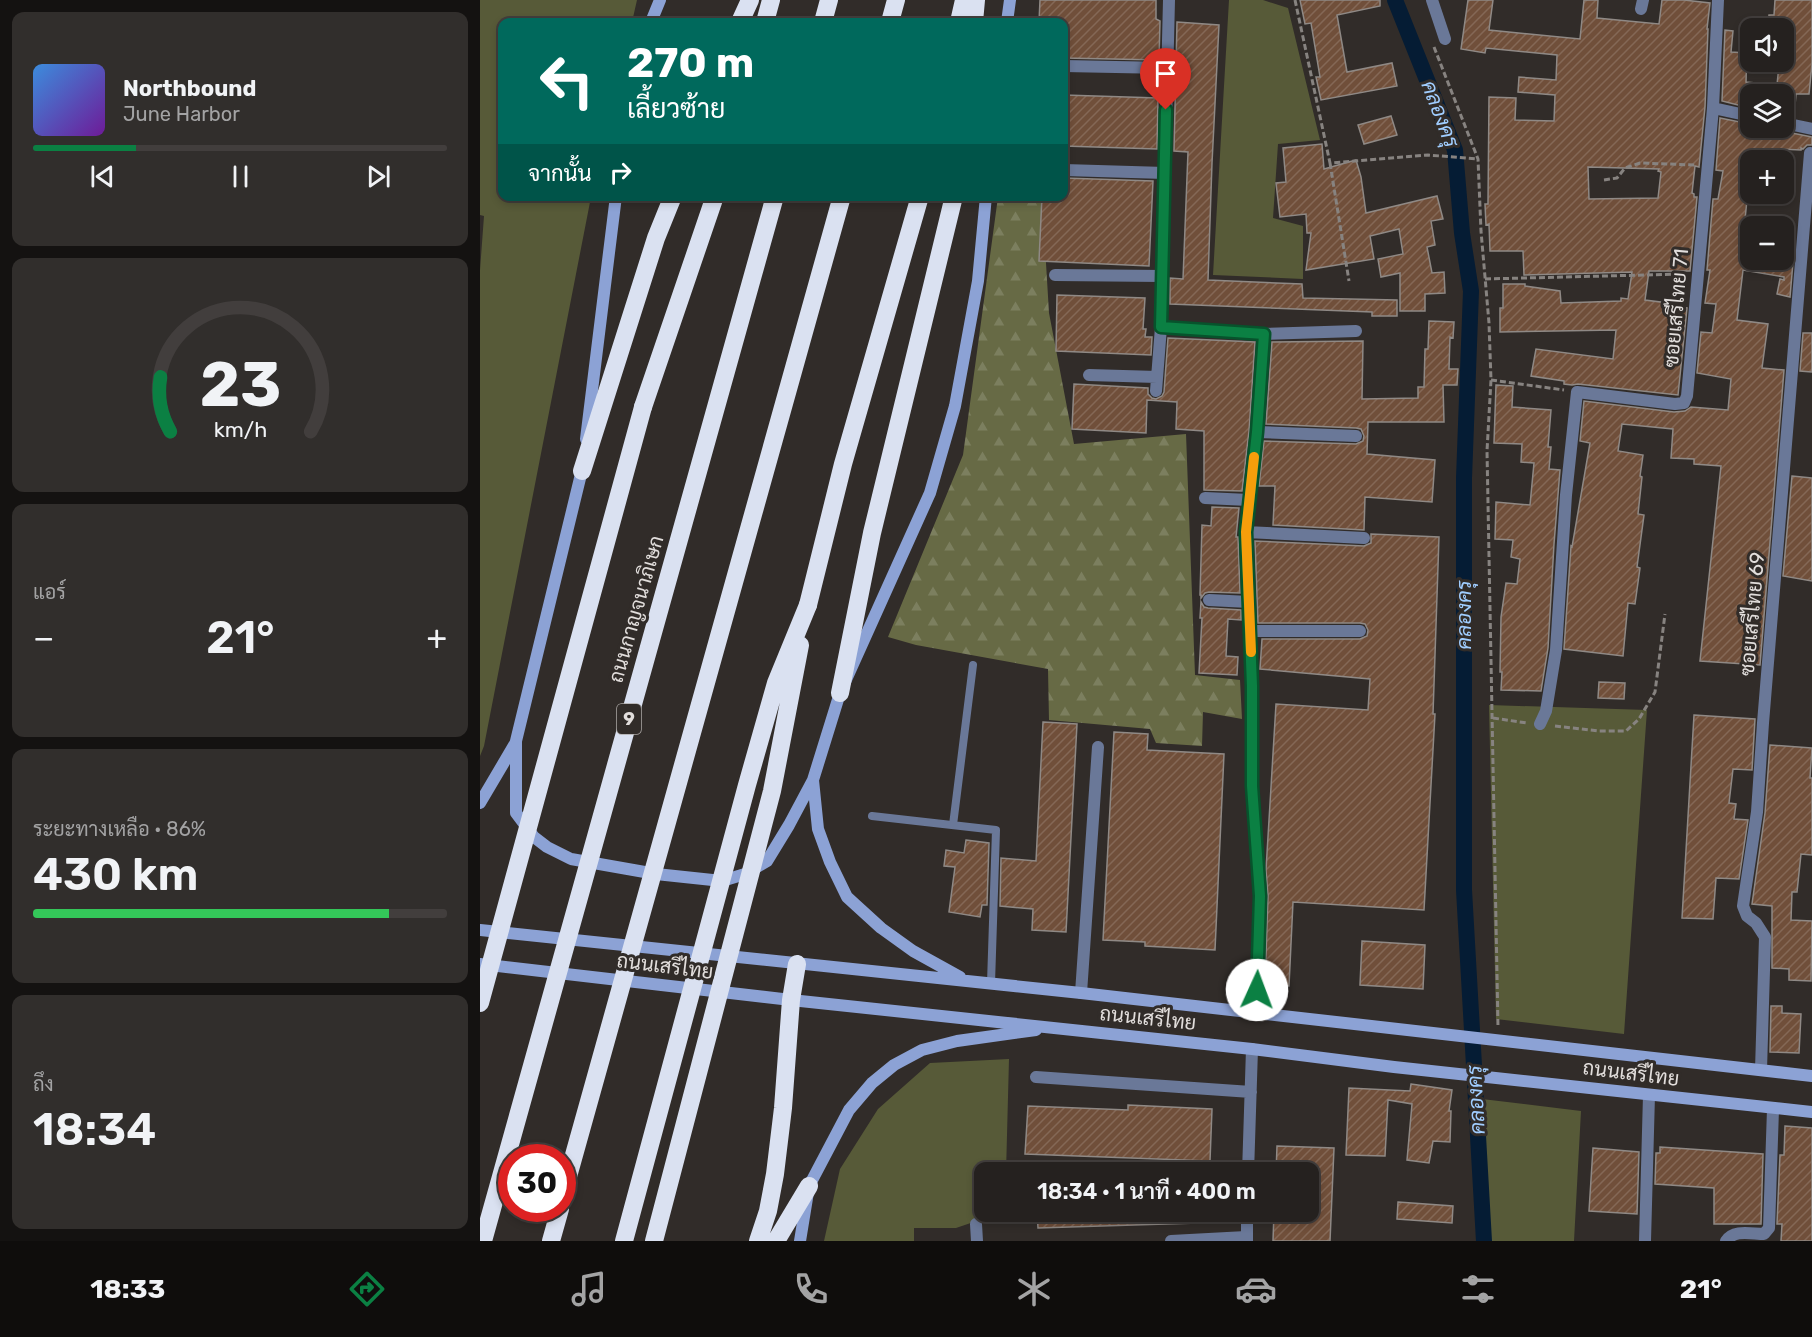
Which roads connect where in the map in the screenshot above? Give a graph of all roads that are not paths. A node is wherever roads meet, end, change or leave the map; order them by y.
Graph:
1 (660, 0) edge
2 (750, 0) edge
3 (771, 0) edge
4 (896, 0) edge
5 (964, 0) edge
6 (976, 0) edge
7 (1010, 0) edge
8 (1169, 0) edge
9 (1432, 0) edge
10 (1718, 0) edge
11 (653, 18) edge
12 (742, 18) edge
13 (766, 18) edge
14 (891, 18) edge
15 (960, 18) edge
16 (974, 18) edge
17 (1008, 18) edge
18 (1445, 39) dead end
19 (1068, 66) edge
20 (1167, 68) junction
21 (1713, 108) junction
22 (1740, 114) edge
23 (1794, 125) edge
24 (1812, 129) edge
25 (1810, 153) dead end
26 (1068, 170) edge
27 (1165, 173) junction
28 (615, 201) edge
29 (671, 201) edge
30 (713, 201) edge
31 (774, 201) edge
32 (841, 201) edge
33 (919, 201) edge
34 (953, 201) edge
35 (986, 201) edge
36 (1055, 276) dead end
37 (1162, 276) junction
38 (1161, 327) junction
39 (1356, 331) dead end
40 (1264, 334) junction
41 (1089, 375) dead end
42 (1157, 377) junction
43 (1156, 391) dead end
44 (1257, 432) junction
45 (1356, 436) dead end
46 (582, 471) junction
47 (1205, 498) dead end
48 (1250, 500) junction
49 (1246, 532) junction
50 (1364, 538) dead end
51 (1209, 600) dead end
52 (1249, 602) junction
53 (808, 605) junction
54 (1250, 631) junction
55 (1360, 631) dead end
56 (973, 666) dead end
57 (840, 693) junction
58 (1540, 724) road end
59 (516, 741) junction
60 (1098, 747) dead end
61 (813, 780) junction
62 (480, 803) edge
63 (872, 816) dead end
64 (953, 825) junction
65 (480, 930) edge
66 (480, 964) edge
67 (797, 964) junction
68 (965, 980) junction
69 (991, 983) junction
70 (1081, 993) junction
71 (791, 1000) junction
72 (480, 1003) edge
73 (1256, 1013) junction
74 (1056, 1027) junction
75 (1252, 1049) junction
76 (1761, 1070) junction
77 (1812, 1076) edge
78 (1036, 1077) dead end
79 (1251, 1092) junction
80 (1649, 1095) junction
81 (1773, 1109) junction
82 (1812, 1112) edge
83 (576, 1148) edge
84 (1248, 1162) edge
85 (809, 1186) junction
86 (556, 1222) edge
87 (1247, 1222) edge
88 (976, 1224) dead end
89 (1246, 1239) edge
90 (483, 1241) edge
91 (551, 1241) edge
92 (624, 1241) edge
93 (654, 1241) edge
94 (758, 1241) edge
95 (776, 1241) edge
96 (800, 1241) edge
97 (977, 1241) edge
98 (1172, 1241) edge
99 (1178, 1241) edge
100 (1645, 1241) edge
101 (1726, 1241) edge

1 - 11 main road
2 - 12 highway
3 - 13 highway
4 - 14 highway
5 - 15 highway
6 - 16 highway
7 - 17 main road
8 - 20 street
9 - 18 street
10 - 21 street, ซอยเสรีไทย 71
19 - 20 street
20 - 27 street
21 - 22 street
21 - 58 street, ซอยเสรีไทย 71
23 - 24 street
25 - 76 street, ซอยเสรีไทย 69
26 - 27 street
27 - 37 street
28 - 46 main road
29 - 46 highway
30 - 72 highway, bridge
31 - 90 highway, ถนนกาญจนาภิเษก / 9, bridge
32 - 83 highway, bridge
33 - 53 highway
34 - 57 highway
35 - 57 main road
36 - 37 street
37 - 38 street
38 - 40 street
38 - 42 street
39 - 40 street
40 - 44 street
41 - 42 street
42 - 43 street
44 - 45 street
44 - 48 street
46 - 59 main road
47 - 48 street
48 - 49 street
49 - 50 street
49 - 52 street
51 - 52 street
52 - 54 street
53 - 92 highway, bridge
53 - 93 highway, bridge
54 - 55 street
54 - 73 street
56 - 64 lane
57 - 61 main road
59 - 61 main road
59 - 62 main road
60 - 70 street
61 - 68 main road
63 - 64 lane
64 - 69 lane
65 - 67 main road, ถนนเสรีไทย
66 - 71 main road, ถนนเสรีไทย
67 - 68 main road, ถนนเสรีไทย
67 - 71 highway
68 - 69 main road, ถนนเสรีไทย
69 - 70 main road, ถนนเสรีไทย
70 - 73 main road, ถนนเสรีไทย
71 - 74 main road, ถนนเสรีไทย
71 - 94 highway
73 - 76 main road, ถนนเสรีไทย
74 - 75 main road, ถนนเสรีไทย
74 - 85 main road
75 - 79 street
75 - 80 main road, ถนนเสรีไทย
76 - 77 main road, ถนนเสรีไทย
78 - 79 street
79 - 84 street
80 - 81 main road, ถนนเสรีไทย
80 - 100 street
81 - 82 main road, ถนนเสรีไทย
81 - 101 street
85 - 95 highway
85 - 96 main road
86 - 91 highway
87 - 89 street
88 - 97 street
89 - 99 street
98 - 99 street

